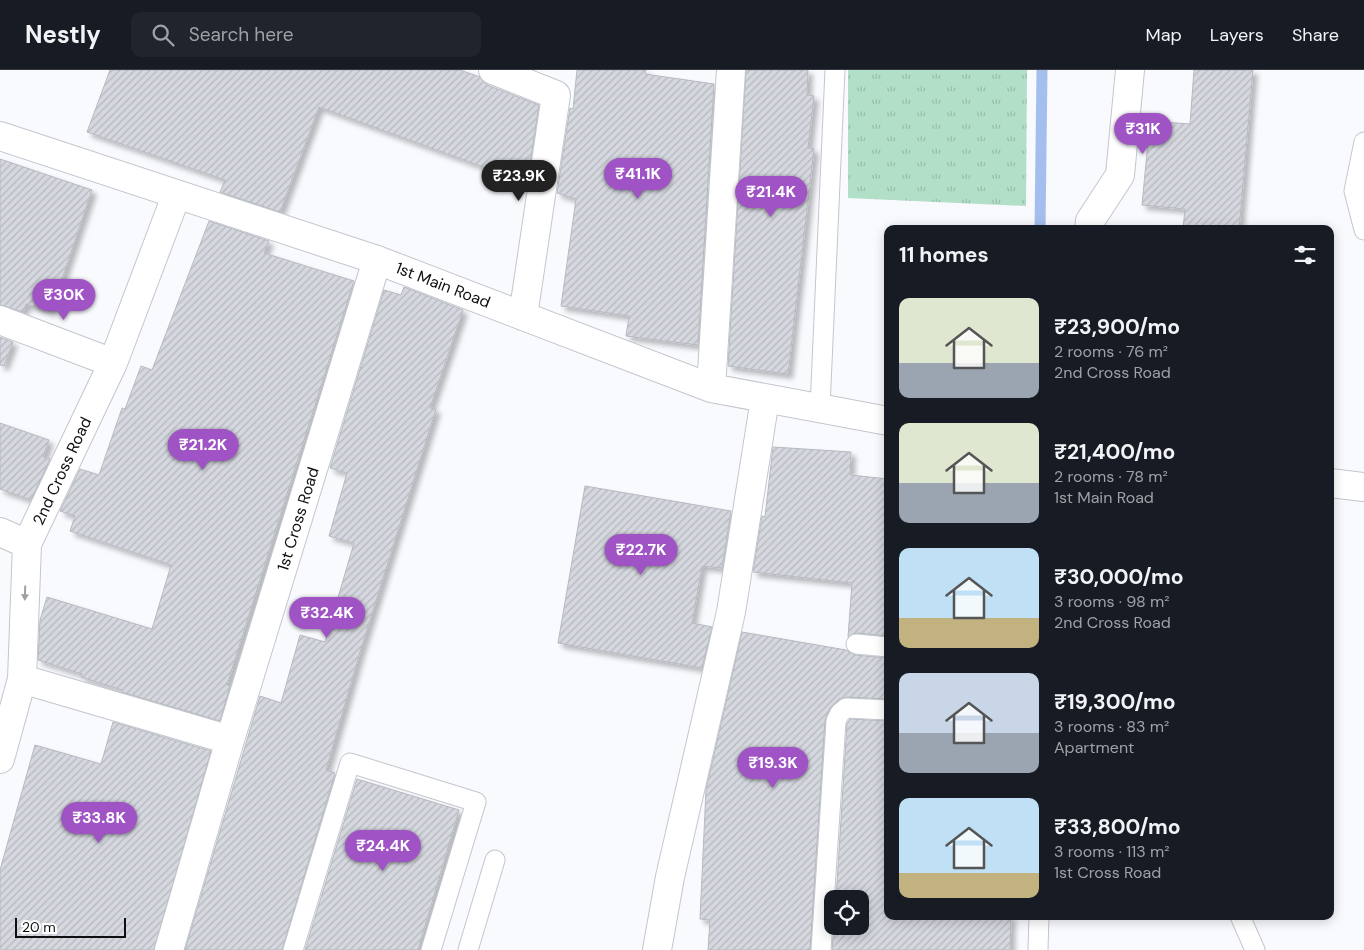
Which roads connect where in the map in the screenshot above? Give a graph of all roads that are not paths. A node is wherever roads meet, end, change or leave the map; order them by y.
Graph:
1 (493, 70) edge
2 (731, 70) edge
3 (835, 70) edge
4 (1130, 70) edge
5 (0, 136) edge
6 (1364, 142) edge
7 (176, 196) junction
8 (1090, 225) edge
9 (1364, 230) edge
10 (377, 260) junction
11 (523, 316) junction
12 (0, 320) edge
13 (113, 363) junction
14 (712, 388) junction
15 (765, 399) junction
16 (820, 408) junction
17 (884, 420) edge
18 (1334, 483) edge
19 (1364, 487) edge
20 (0, 532) edge
21 (27, 544) junction
22 (856, 644) dead end
23 (884, 647) edge
24 (22, 679) junction
25 (884, 710) edge
26 (230, 740) junction
27 (0, 759) edge
28 (495, 860) dead end
29 (1039, 920) edge
30 (1242, 920) edge
31 (168, 950) edge
32 (293, 950) edge
33 (431, 950) edge
34 (468, 950) edge
35 (657, 950) edge
36 (821, 950) edge
37 (1038, 950) edge
38 (1254, 950) edge

1 - 11 street
2 - 14 street
3 - 16 lane
4 - 8 street
5 - 7 street, 1st Main Road
6 - 9 lane
7 - 10 street, 1st Main Road
7 - 13 street, 2nd Cross Road
10 - 11 street, 1st Main Road
10 - 26 street, 1st Cross Road
11 - 14 street, 1st Main Road
12 - 13 street
13 - 21 street, 2nd Cross Road
14 - 15 street, 1st Main Road
15 - 16 street, 1st Main Road
15 - 35 street
16 - 17 street, 1st Main Road
18 - 19 street
20 - 21 street
21 -> 24 street, 2nd Cross Road
22 - 23 lane
24 - 26 street
24 - 27 street, 2nd Cross Road
25 - 36 lane
26 - 31 street, 1st Cross Road
28 - 34 lane
29 - 37 lane
30 - 38 lane
32 - 33 lane

